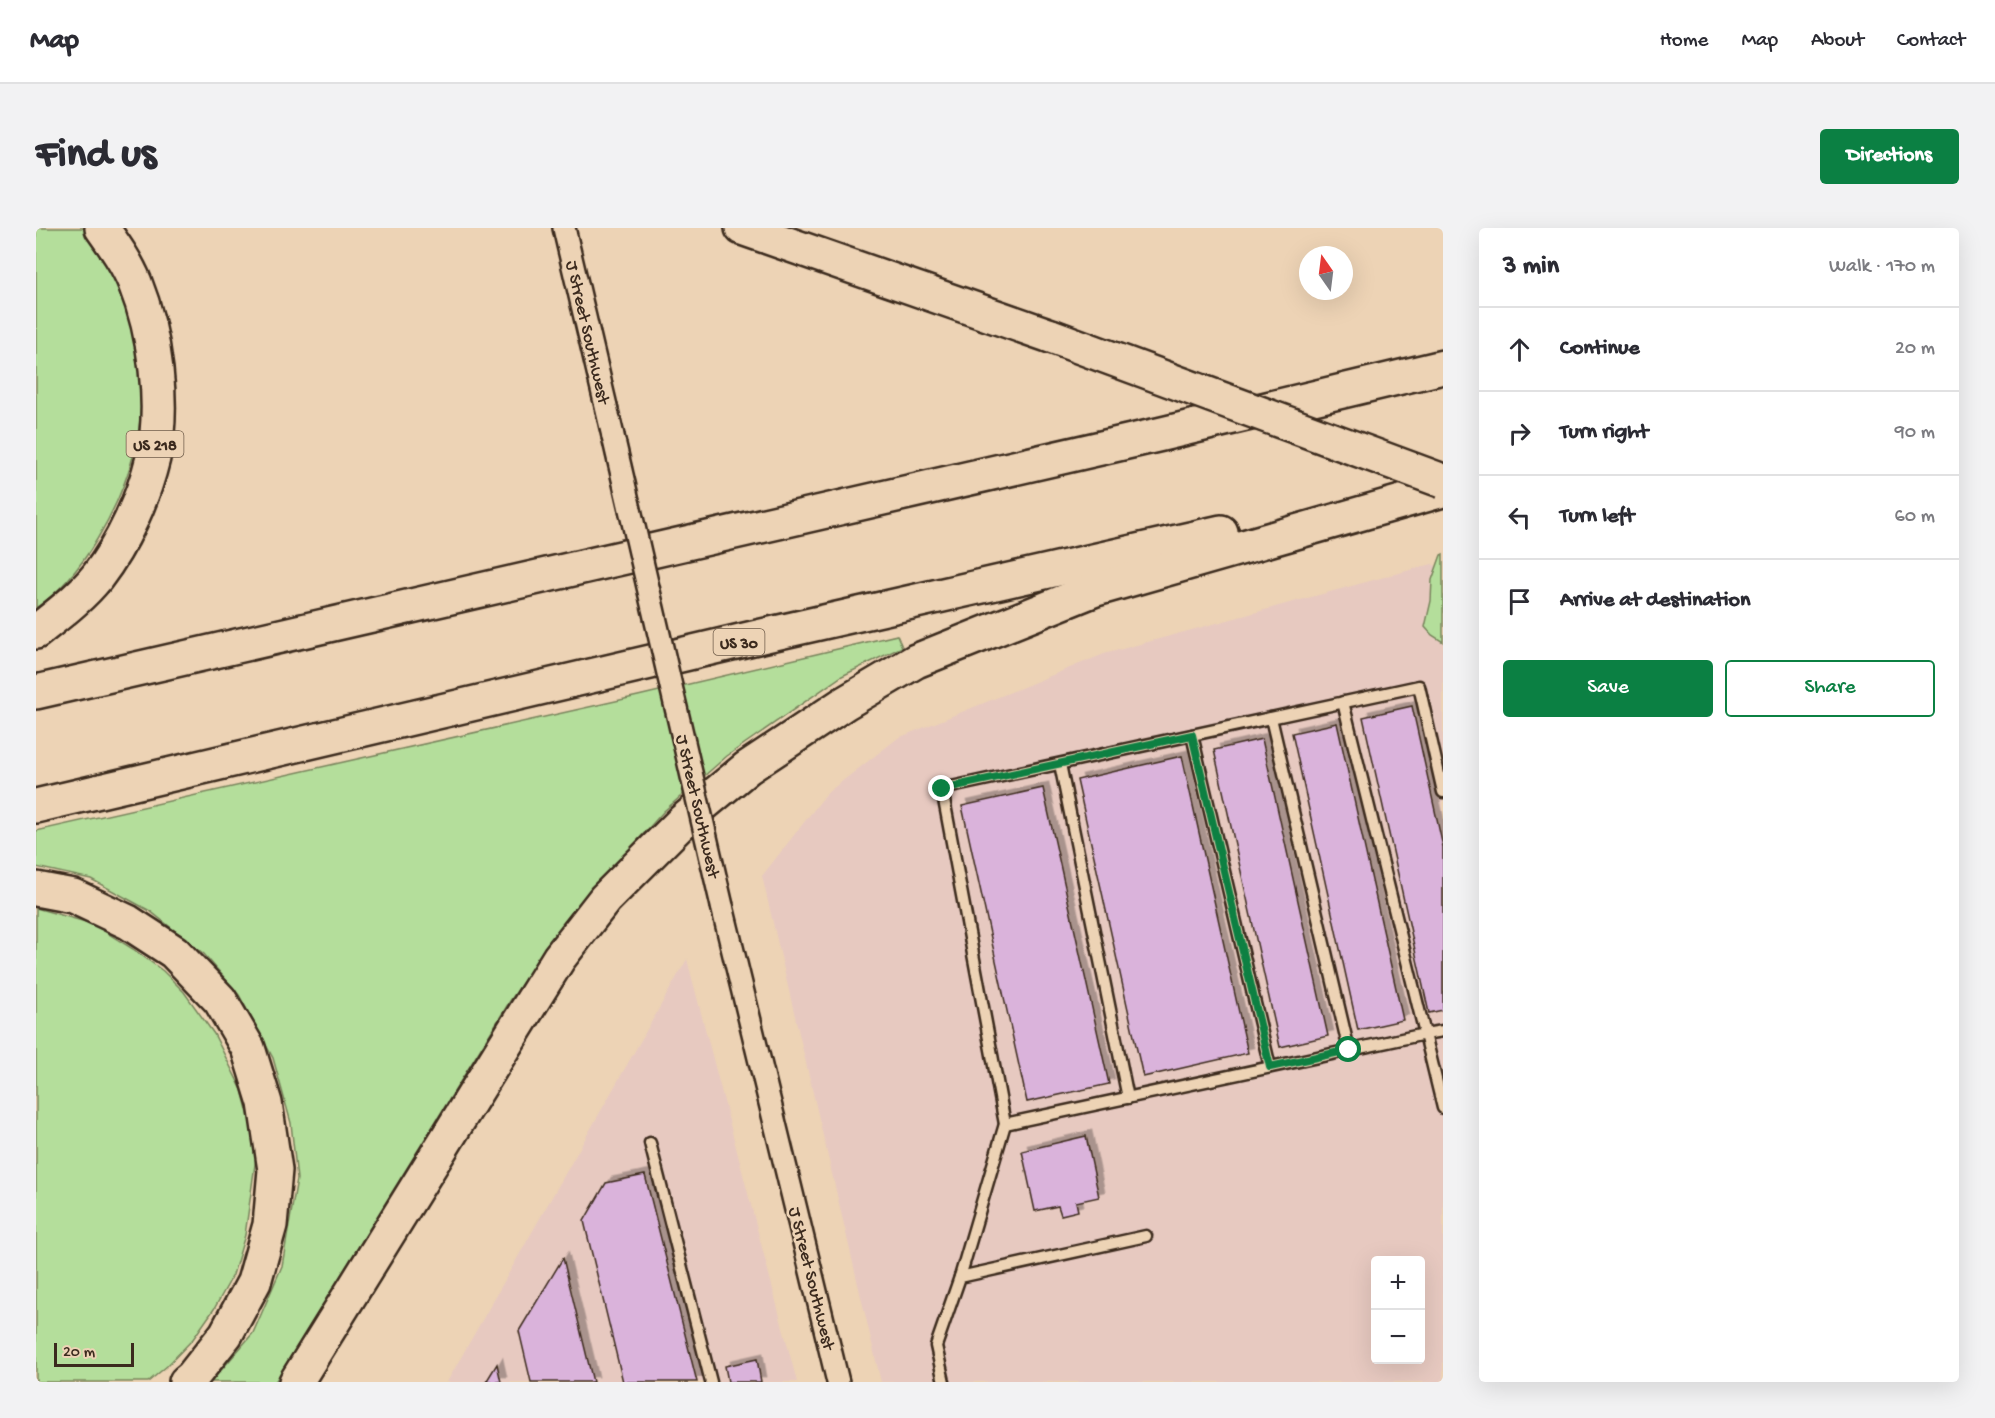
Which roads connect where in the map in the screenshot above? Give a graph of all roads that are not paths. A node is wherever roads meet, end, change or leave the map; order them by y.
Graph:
1 (102, 228) edge
2 (564, 228) edge
3 (742, 228) edge
4 (1443, 367) edge
5 (1443, 481) edge
6 (1443, 490) edge
7 (36, 632) edge
8 (36, 692) edge
9 (1343, 702) junction
10 (1271, 718) junction
11 (1192, 735) junction
12 (1060, 764) junction
13 (1443, 792) edge
14 (36, 806) edge
15 (36, 889) edge
16 (1443, 1030) edge
17 (1425, 1034) junction
18 (1349, 1050) junction
19 (1270, 1067) junction
20 (1128, 1098) junction
21 (1443, 1108) edge
22 (1005, 1124) junction
23 (650, 1143) dead end
24 (1146, 1236) dead end
25 (960, 1277) junction
26 (186, 1382) edge
27 (296, 1382) edge
28 (711, 1382) edge
29 (838, 1382) edge
30 (944, 1382) edge

1 - 7 highway, US 218
2 - 29 street, J Street Southwest, bridge
3 - 5 highway, bridge
4 - 8 highway
5 - 14 highway, US 30
6 - 27 highway
9 - 10 lane
9 - 13 lane
9 - 17 lane
10 - 11 lane
10 - 18 lane
11 - 12 lane
11 - 19 lane
12 - 20 lane
12 - 22 lane
15 - 26 highway
16 - 17 lane
17 - 18 lane
17 - 21 lane
18 - 19 lane
19 - 20 lane
20 - 22 lane
22 - 25 lane
23 - 28 lane
24 - 25 lane
25 - 30 lane

